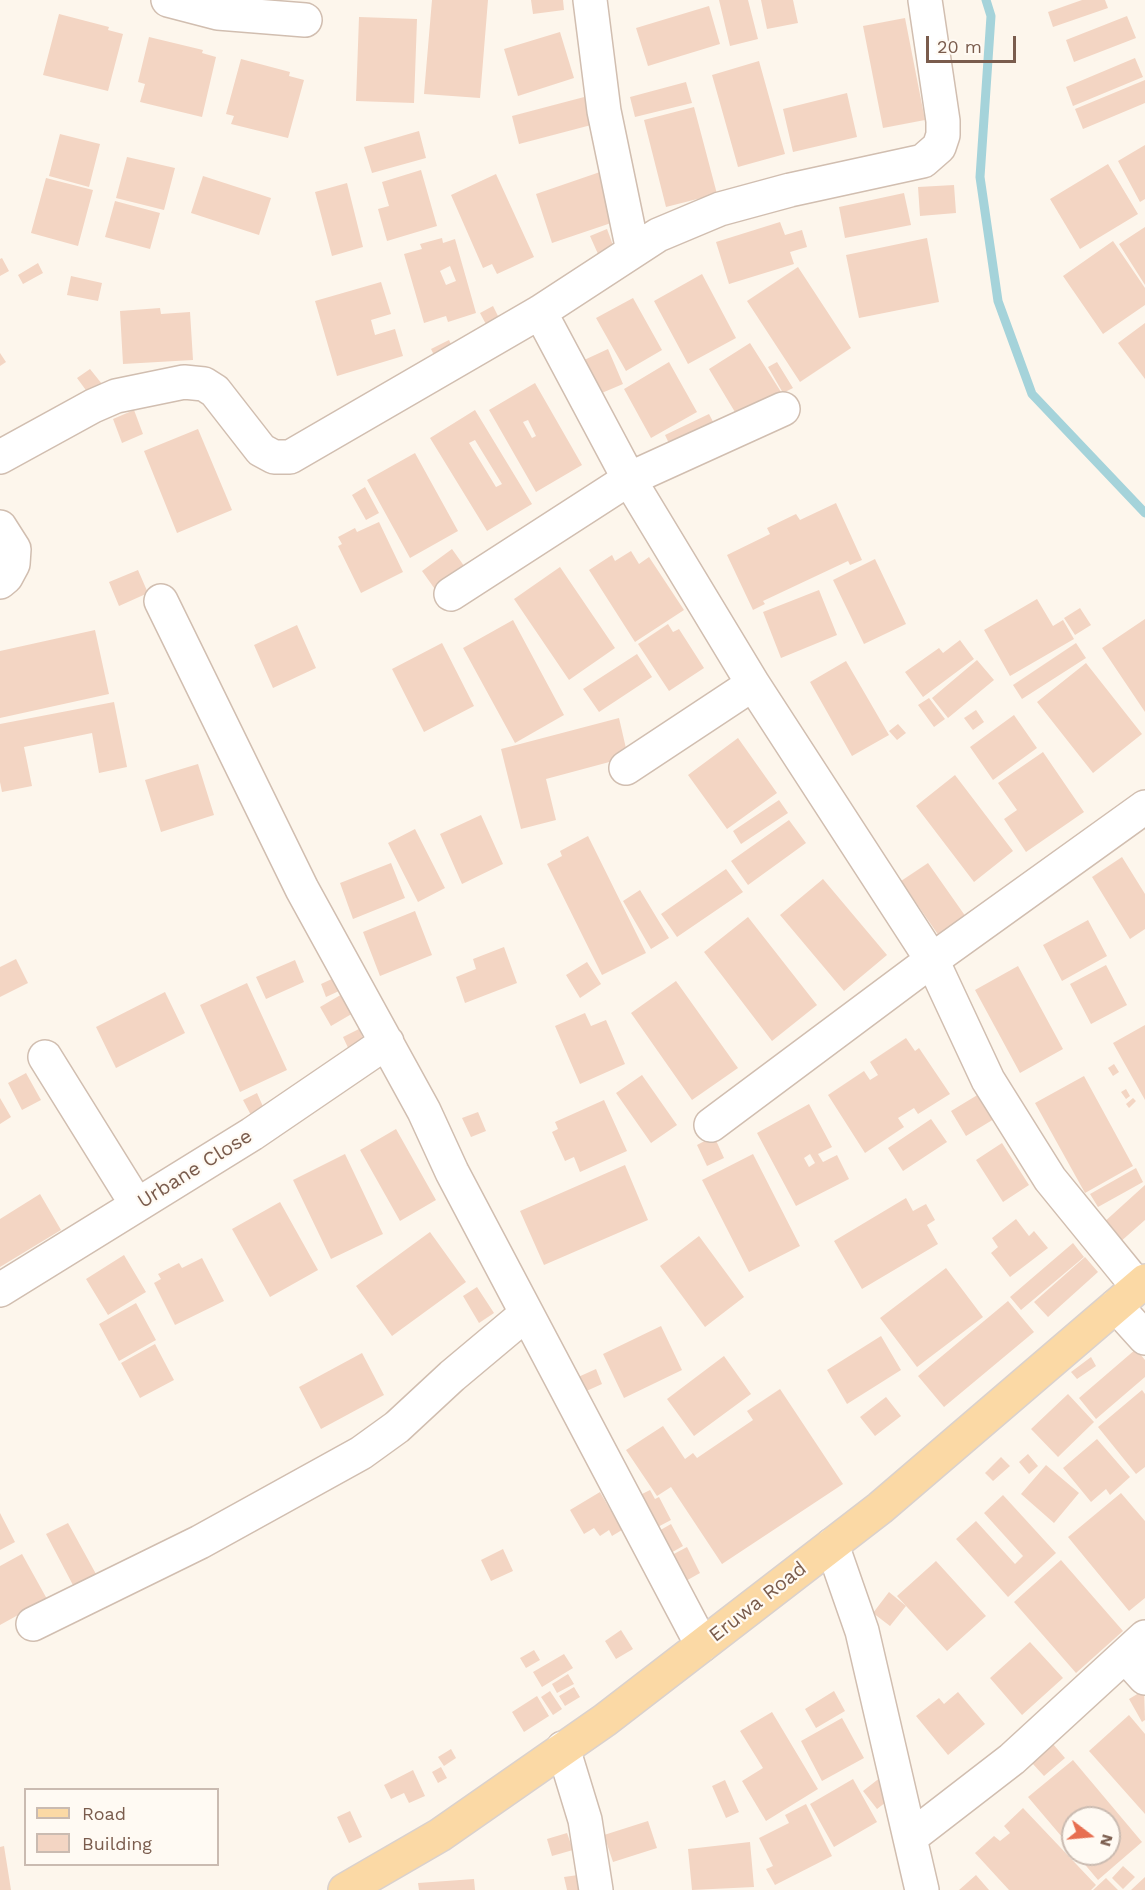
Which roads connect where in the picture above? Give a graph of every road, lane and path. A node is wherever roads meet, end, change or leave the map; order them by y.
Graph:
1 (168, 0) edge
2 (590, 0) edge
3 (925, 0) edge
4 (304, 20) dead end
5 (633, 251) junction
6 (540, 312) junction
7 (783, 409) dead end
8 (0, 457) edge
9 (628, 479) junction
10 (0, 527) edge
11 (0, 582) edge
12 (451, 594) dead end
13 (161, 601) dead end
14 (753, 684) junction
15 (626, 768) dead end
16 (1145, 807) edge
17 (932, 960) junction
18 (387, 1042) junction
19 (45, 1057) dead end
20 (711, 1125) dead end
21 (137, 1205) junction
22 (0, 1290) edge
23 (1133, 1291) edge
24 (526, 1314) junction
25 (1145, 1338) edge
26 (832, 1545) junction
27 (33, 1624) dead end
28 (702, 1645) junction
29 (1138, 1657) edge
30 (563, 1748) junction
31 (911, 1837) junction
32 (353, 1888) edge
33 (596, 1890) edge
34 (922, 1890) edge

1 - 4 street
2 - 5 street
3 - 5 street
5 - 6 street
6 - 8 street
6 - 9 street
7 - 9 street
9 - 12 street
9 - 14 street
10 - 11 street
13 - 18 street
14 - 15 street
14 - 17 street
16 - 17 street
17 - 20 street
17 - 23 street
18 - 21 street, Urbane Close
18 - 24 street
19 - 21 street
21 - 22 street, Urbane Close
23 - 25 street
23 - 26 main road, Eruwa Road
24 - 27 street
24 - 28 street
26 - 28 main road, Eruwa Road
26 - 31 street
28 - 30 main road, Eruwa Road
29 - 31 street
30 - 32 main road, Eruwa Road
30 - 33 street
31 - 34 street

